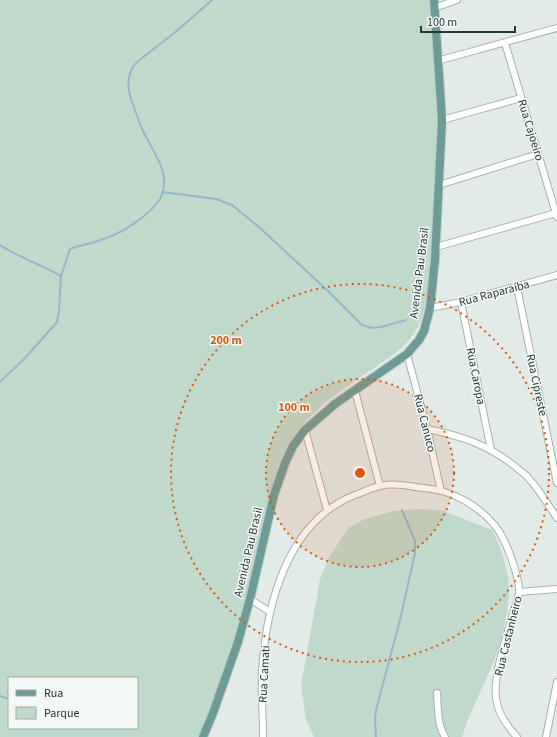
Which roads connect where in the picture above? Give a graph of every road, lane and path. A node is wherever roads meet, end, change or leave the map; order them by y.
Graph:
1 (457, 0) edge
2 (434, 4) edge
3 (557, 28) edge
4 (504, 43) junction
5 (437, 61) junction
6 (522, 98) junction
7 (442, 120) junction
8 (538, 154) junction
9 (439, 185) junction
10 (556, 215) edge
11 (436, 247) junction
12 (557, 275) edge
13 (517, 287) junction
14 (461, 302) junction
15 (430, 308) junction
16 (407, 354) junction
17 (355, 392) junction
18 (427, 429) junction
19 (305, 430) junction
20 (554, 447) edge
21 (490, 450) junction
22 (557, 483) edge
23 (380, 486) junction
24 (441, 491) junction
25 (327, 510) junction
26 (557, 518) edge
27 (557, 589) edge
28 (519, 592) junction
29 (250, 599) junction
30 (270, 612) junction
31 (557, 682) edge
32 (437, 692) dead end
33 (203, 737) edge
34 (263, 737) edge
35 (445, 737) edge
36 (517, 737) edge
37 (546, 737) edge

1 - 2 street
2 - 5 main road, Avenida Pau Brasil
3 - 4 street
4 - 5 street
4 - 6 street, Rua Cajoeiro
5 - 7 main road, Avenida Pau Brasil
6 - 7 street
6 - 8 street, Rua Cajoeiro
7 - 9 main road, Avenida Pau Brasil
8 - 9 street
8 - 10 street, Rua Cajoeiro
9 - 11 main road, Avenida Pau Brasil
10 - 11 street
11 - 15 main road, Avenida Pau Brasil
12 - 13 street, Rua Raparaíba
13 - 14 street, Rua Raparaíba
13 - 20 street, Rua Cipreste
14 - 15 street, Rua Raparaíba
14 - 21 street, Rua Caropa
15 - 16 main road, Avenida Pau Brasil
16 - 17 main road, Avenida Pau Brasil
16 - 18 street, Rua Canuco
17 - 19 main road, Avenida Pau Brasil
17 - 23 street
18 - 21 street
18 - 24 street, Rua Canuco
19 - 25 street
19 - 29 main road, Avenida Pau Brasil
20 - 22 street, Rua Cipreste
21 - 26 street
23 - 24 street, Rua Castanheiro
23 - 25 street, Rua Castanheiro
24 - 28 street, Rua Castanheiro
25 - 30 street, Rua Castanheiro
27 - 28 street
28 - 36 street, Rua Castanheiro
29 - 30 street
29 - 33 main road, Avenida Pau Brasil
30 - 34 street, Rua Camati
31 - 37 street
32 - 35 street

